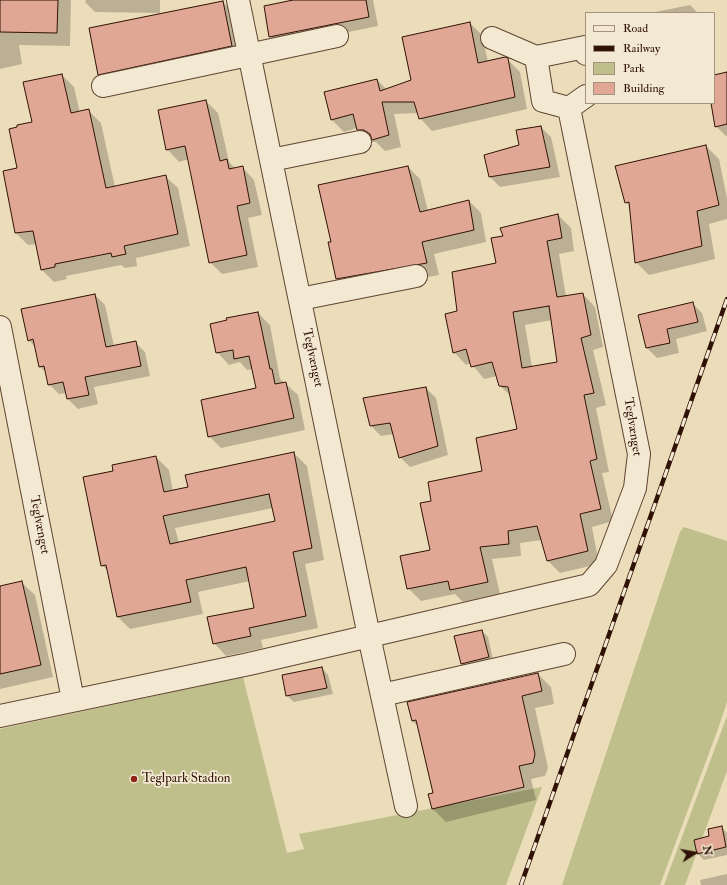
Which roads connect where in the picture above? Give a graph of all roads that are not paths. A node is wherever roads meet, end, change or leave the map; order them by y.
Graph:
1 (238, 0) edge
2 (337, 36) dead end
3 (492, 38) dead end
4 (585, 47) edge
5 (250, 55) junction
6 (536, 57) junction
7 (103, 86) dead end
8 (578, 102) edge
9 (360, 142) dead end
10 (271, 160) junction
11 (416, 276) dead end
12 (300, 299) junction
13 (0, 327) edge
14 (369, 636) junction
15 (564, 654) dead end
16 (382, 695) junction
17 (73, 700) junction
18 (0, 716) edge
19 (406, 806) dead end

1 - 5 street, Teglvænget
2 - 5 street
3 - 6 street
4 - 6 street
5 - 7 street
5 - 10 street, Teglvænget
6 - 8 street
8 - 14 street, Teglvænget
9 - 10 street
10 - 12 street, Teglvænget
11 - 12 street
12 - 14 street, Teglvænget
13 - 17 street, Teglvænget
14 - 16 street
14 - 17 street, Teglvænget
15 - 16 street
16 - 19 street
17 - 18 street, Teglvænget

